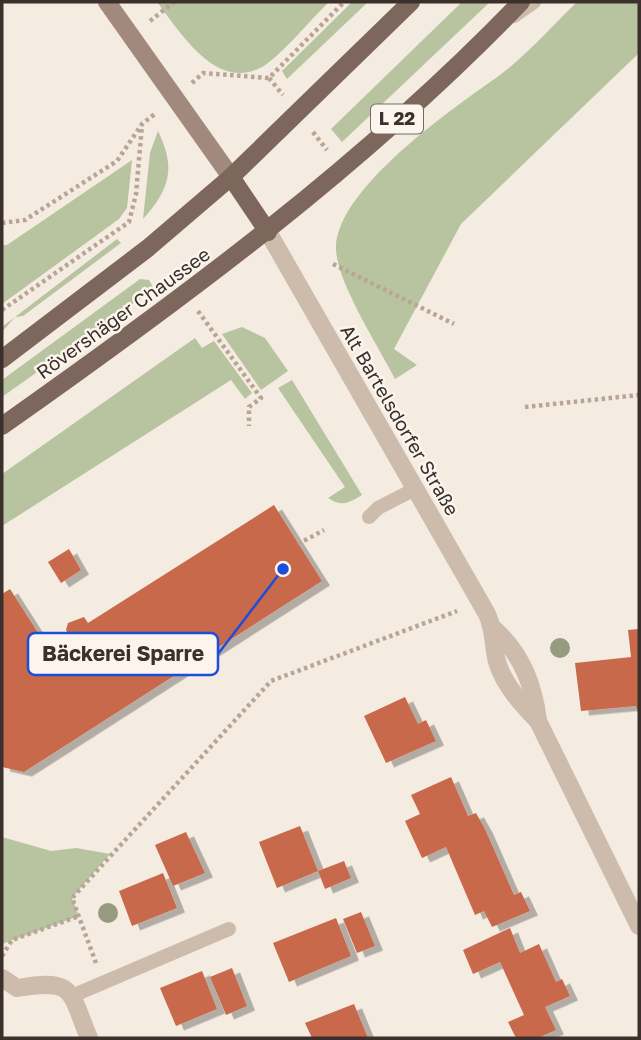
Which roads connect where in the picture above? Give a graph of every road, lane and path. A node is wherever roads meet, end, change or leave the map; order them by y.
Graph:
1 (107, 2) edge
2 (344, 2) edge
3 (411, 2) edge
4 (521, 2) edge
5 (534, 2) edge
6 (490, 34) junction
7 (203, 73) dead end
8 (231, 177) junction
9 (2, 223) edge
10 (268, 232) junction
11 (333, 264) dead end
12 (2, 310) edge
13 (454, 324) dead end
14 (213, 329) dead end
15 (2, 359) edge
16 (639, 396) edge
17 (526, 407) dead end
18 (2, 426) edge
19 (249, 426) dead end
20 (415, 489) junction
21 (369, 517) dead end
22 (324, 530) dead end
23 (298, 544) dead end
24 (480, 600) junction
25 (79, 916) junction
26 (639, 926) edge
27 (229, 929) dead end
28 (2, 956) edge
29 (2, 978) edge
30 (103, 984) junction
31 (72, 996) junction
32 (89, 1038) edge

1 - 8 street
2 - 7 path
3 - 8 main road, Rövershäger Chaussee
4 - 6 main road, Rövershäger Chaussee / L 22
5 - 6 lane
6 - 10 main road, Rövershäger Chaussee / L 22
8 - 10 main road
8 - 15 main road, Rövershäger Chaussee
9 - 12 path
10 - 18 main road, Rövershäger Chaussee / L 22
10 - 20 street, Alt Bartelsdorfer Straße
11 - 13 path
14 - 19 path
16 - 17 path
20 - 21 lane
20 - 24 street, Alt Bartelsdorfer Straße
22 - 23 path
24 - 25 path
24 - 26 street, Alt Bartelsdorfer Straße
25 - 28 path
25 - 30 path
27 - 30 lane
29 - 31 street
30 - 31 lane
31 - 32 street

